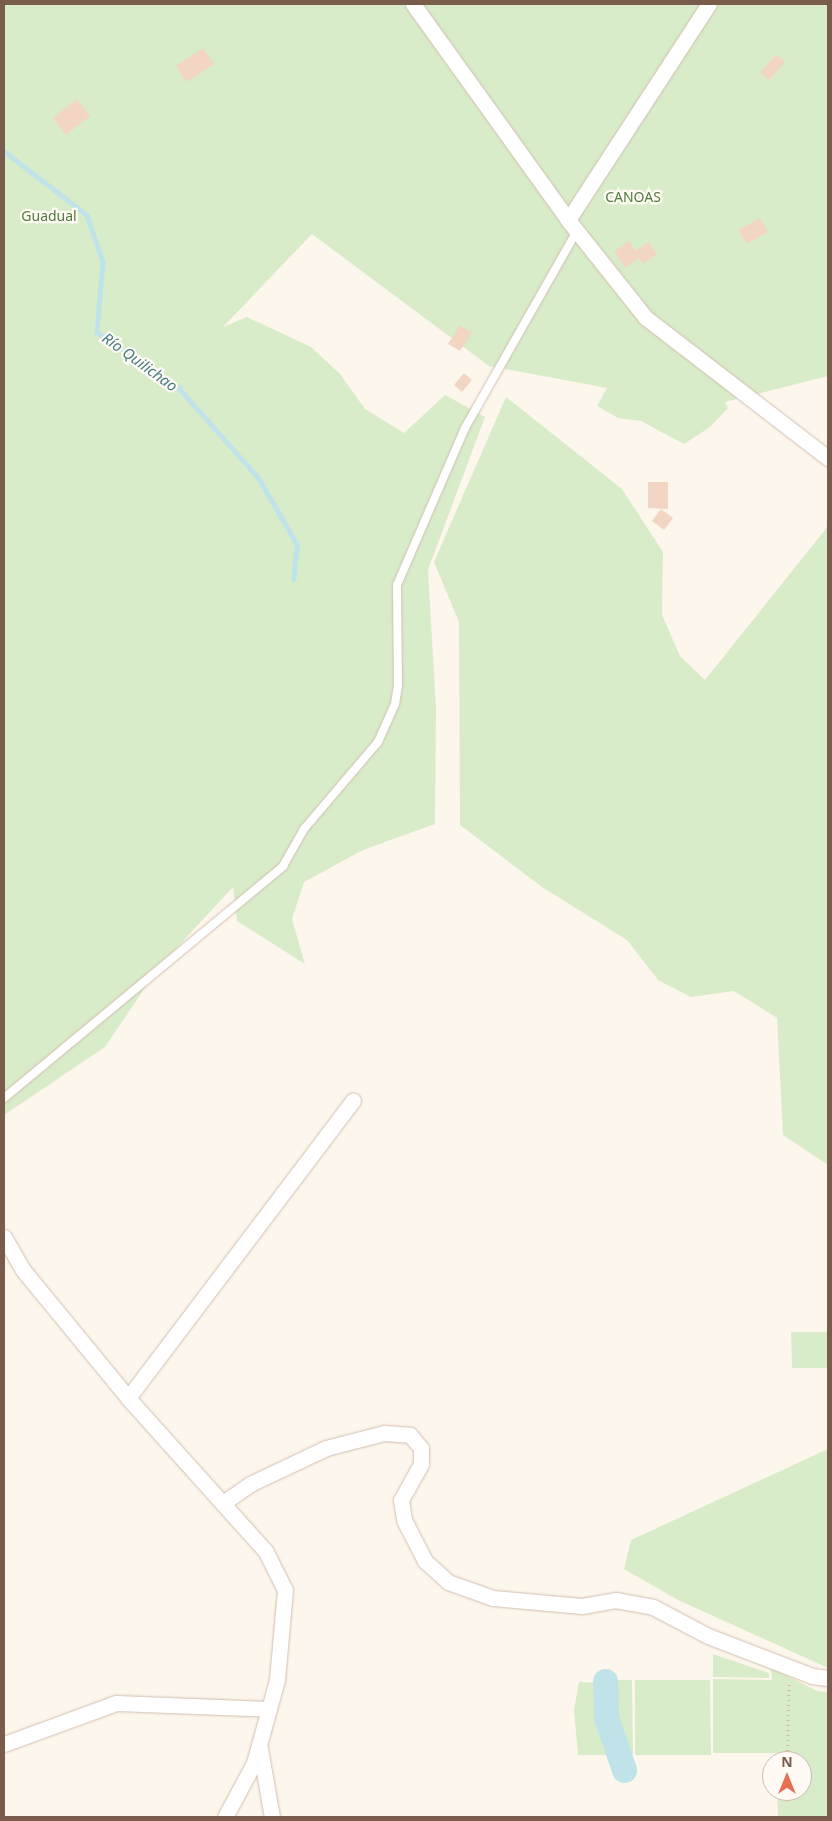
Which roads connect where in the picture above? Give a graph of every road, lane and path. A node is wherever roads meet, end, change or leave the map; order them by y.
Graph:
1 (413, 4) edge
2 (709, 4) edge
3 (572, 226) junction
4 (4, 421) edge
5 (7, 425) dead end
6 (828, 458) edge
7 (4, 1098) edge
8 (353, 1101) dead end
9 (4, 1236) edge
10 (128, 1398) junction
11 (223, 1504) junction
12 (828, 1678) edge
13 (789, 1681) dead end
14 (269, 1709) junction
15 (259, 1742) junction
16 (4, 1744) edge
17 (787, 1751) edge
18 (225, 1817) edge
19 (272, 1817) edge

1 - 3 street
2 - 3 street
3 - 6 street
3 - 7 lane
4 - 5 path
8 - 10 street
9 - 10 street
10 - 11 street
11 - 12 street
11 - 14 street
13 - 17 path
14 - 15 street
14 - 16 street
15 - 18 street
15 - 19 street

